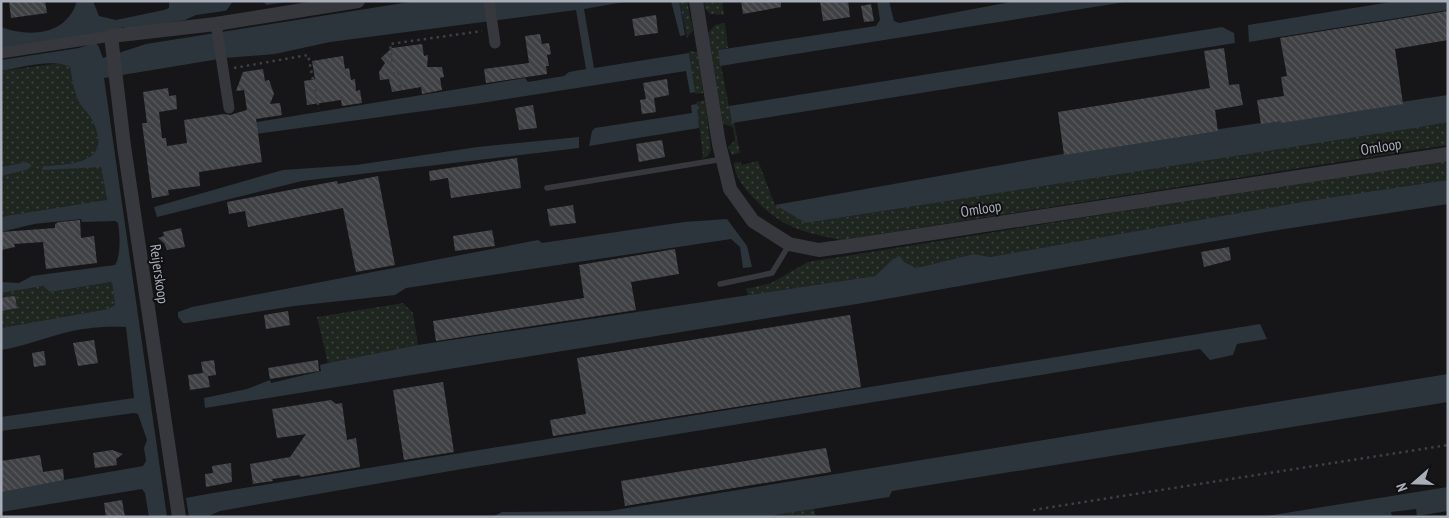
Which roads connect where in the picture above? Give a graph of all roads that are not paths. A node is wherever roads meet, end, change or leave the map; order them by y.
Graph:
1 (358, 1) edge
2 (489, 1) edge
3 (696, 1) edge
4 (216, 28) junction
5 (112, 43) junction
6 (496, 43) dead end
7 (1, 53) edge
8 (229, 108) dead end
9 (1448, 154) edge
10 (723, 159) junction
11 (547, 188) dead end
12 (789, 244) junction
13 (720, 284) dead end
14 (179, 517) edge

1 - 4 street
2 - 6 street
3 - 10 street, Omloop
4 - 5 street
4 - 8 street
5 - 7 street
5 - 14 street, Reijerskoop
9 - 12 street, Omloop
10 - 11 lane
10 - 12 street, Omloop
12 - 13 lane

